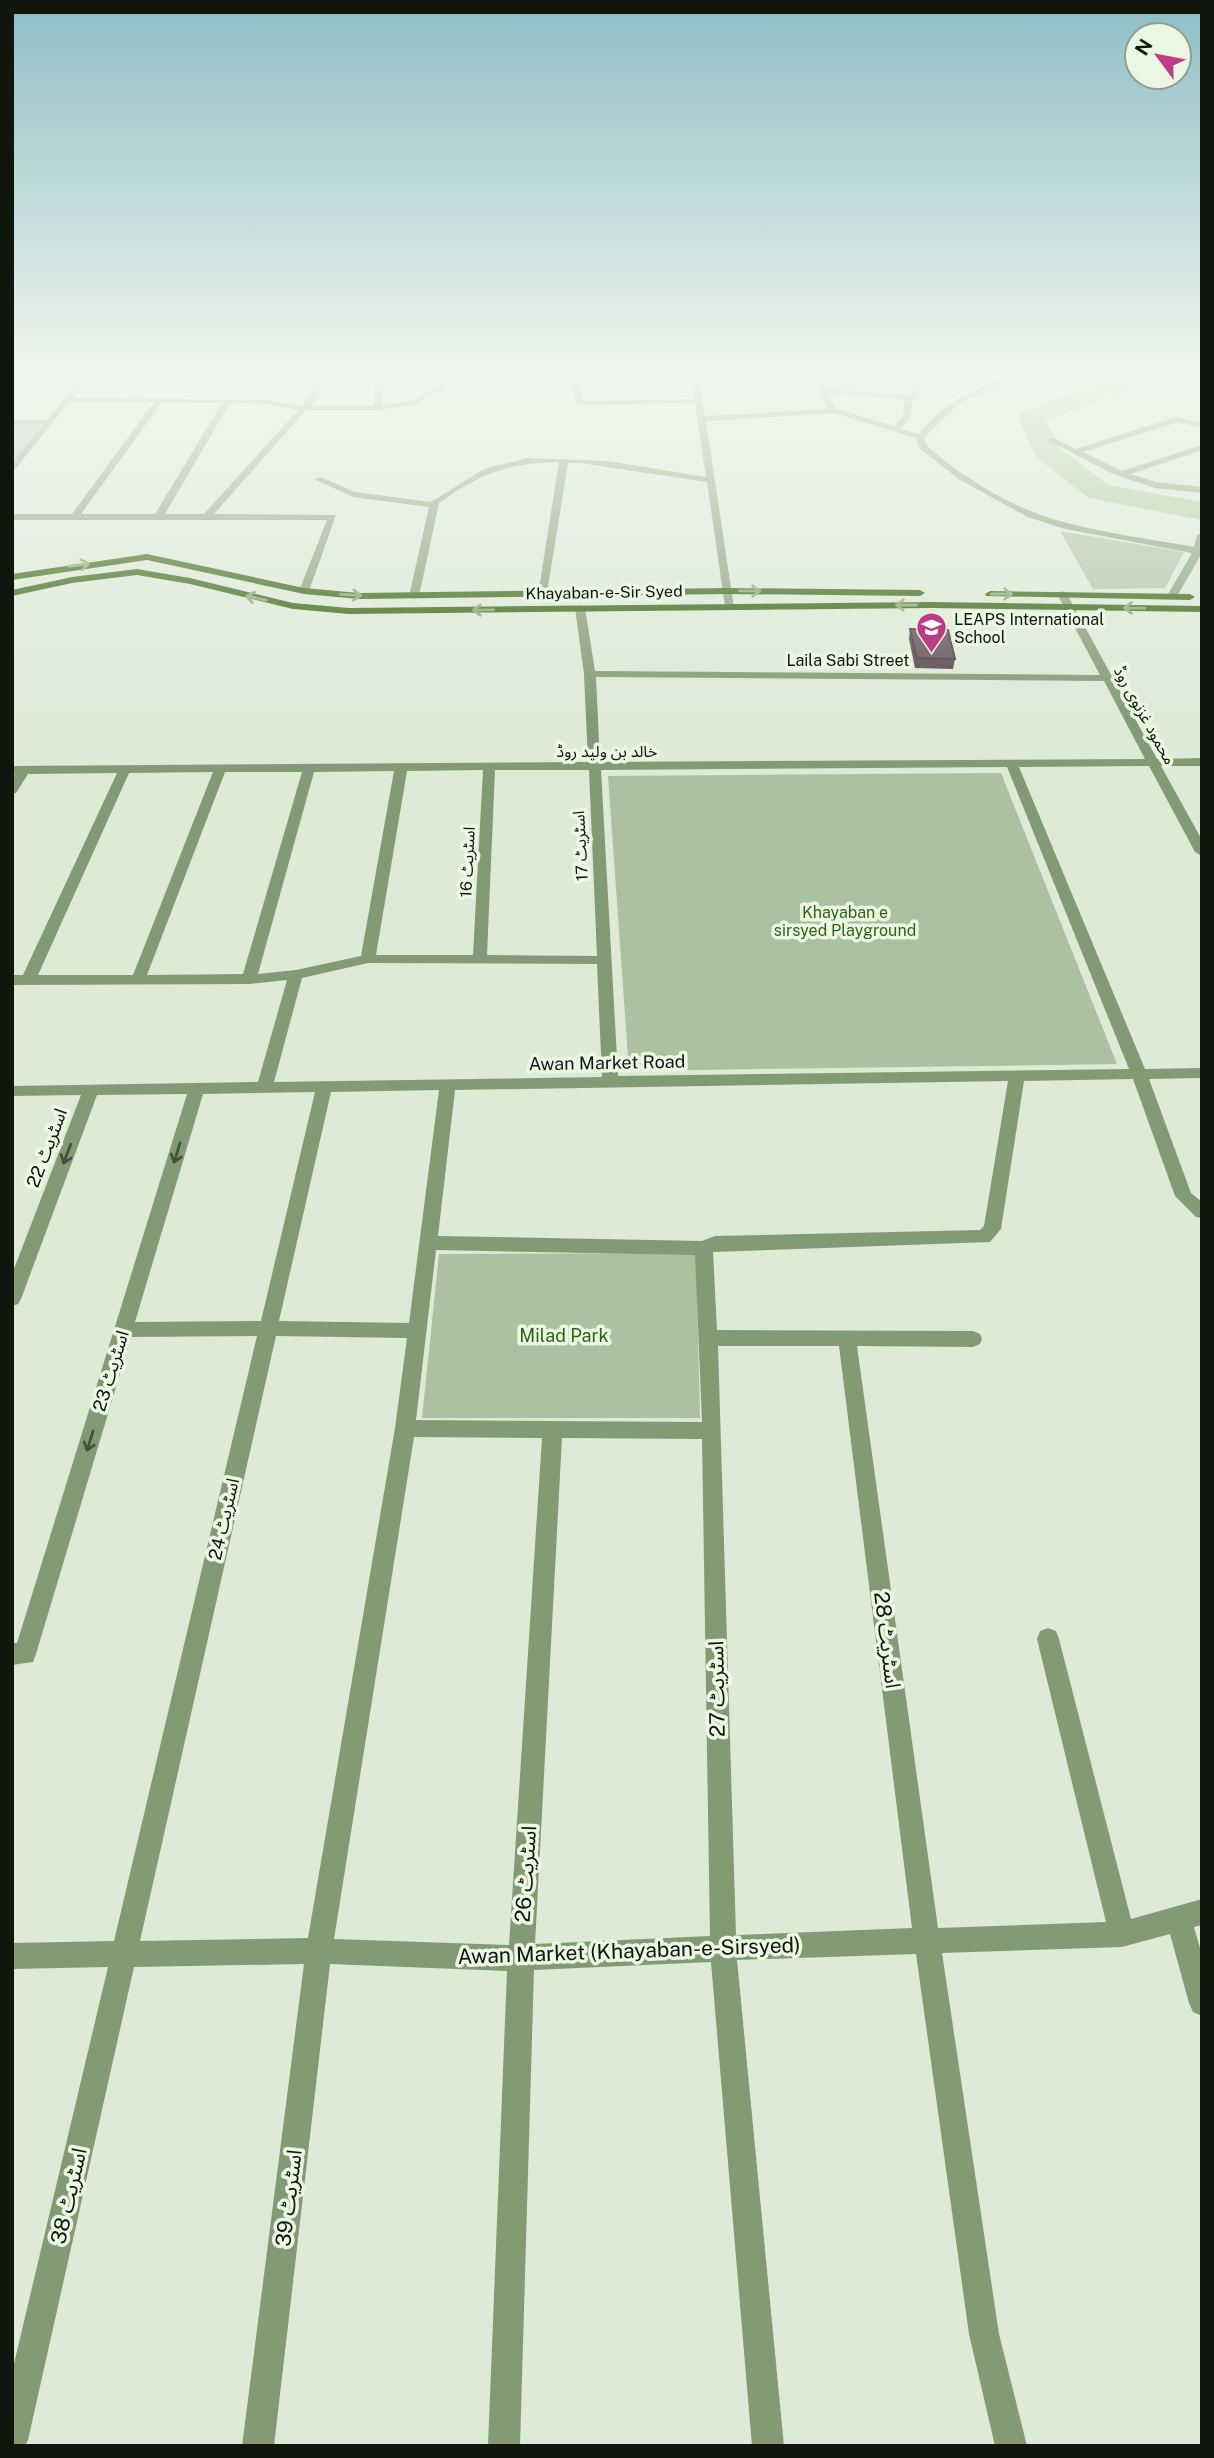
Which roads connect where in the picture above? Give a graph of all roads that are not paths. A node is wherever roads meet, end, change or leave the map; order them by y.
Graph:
1 (94, 491) edge
2 (174, 491) edge
3 (229, 491) edge
4 (325, 491) edge
5 (452, 491) edge
6 (559, 491) edge
7 (712, 491) edge
8 (988, 491) edge
9 (434, 505) junction
10 (335, 507) junction
11 (75, 516) junction
12 (159, 516) junction
13 (207, 516) junction
14 (12, 517) edge
15 (1202, 535) edge
16 (1198, 549) junction
17 (12, 577) edge
18 (304, 591) junction
19 (727, 591) junction
20 (12, 593) edge
21 (542, 593) junction
22 (956, 593) dead end
23 (982, 594) dead end
24 (1062, 594) junction
25 (414, 596) junction
26 (1172, 596) junction
27 (1202, 597) edge
28 (730, 606) junction
29 (1068, 607) junction
30 (580, 608) junction
31 (1202, 609) edge
32 (590, 674) junction
33 (1106, 678) junction
34 (1202, 762) edge
35 (1154, 763) junction
36 (1012, 764) junction
37 (594, 767) junction
38 (309, 768) junction
39 (401, 768) junction
40 (489, 768) junction
41 (18, 769) edge
42 (125, 769) junction
43 (220, 769) junction
44 (12, 790) edge
45 (1202, 852) edge
46 (480, 958) junction
47 (368, 959) junction
48 (603, 960) junction
49 (296, 975) junction
50 (139, 978) junction
51 (29, 979) junction
52 (249, 979) junction
53 (12, 980) edge
54 (1202, 1073) edge
55 (1139, 1074) junction
56 (1017, 1076) junction
57 (610, 1082) junction
58 (448, 1085) junction
59 (264, 1087) junction
60 (324, 1087) junction
61 (197, 1088) junction
62 (91, 1090) junction
63 (12, 1091) edge
64 (1202, 1212) edge
65 (428, 1243) junction
66 (704, 1248) junction
67 (12, 1299) edge
68 (267, 1328) junction
69 (123, 1330) junction
70 (417, 1331) junction
71 (708, 1338) junction
72 (847, 1339) junction
73 (973, 1339) dead end
74 (405, 1427) junction
75 (553, 1429) junction
76 (712, 1431) junction
77 (1048, 1639) dead end
78 (19, 1654) edge
79 (1191, 1916) edge
80 (1122, 1934) junction
81 (927, 1942) junction
82 (723, 1948) junction
83 (319, 1951) junction
84 (125, 1952) junction
85 (12, 1956) edge
86 (521, 1958) junction
87 (1202, 2003) edge
88 (12, 2440) edge
89 (258, 2446) edge
90 (504, 2446) edge
91 (768, 2446) edge
92 (1011, 2446) edge

1 - 11 street
2 - 12 street
3 - 13 street
4 - 10 street
5 - 9 street
6 - 21 street
7 - 19 street
8 - 16 street
9 - 10 street
9 - 25 street
10 - 13 street
10 - 18 street
11 - 12 street
11 - 14 street
12 - 13 street
15 - 16 street
16 - 26 street
17 -> 18 main road, Khayaban-e-Sir Syed
18 -> 25 main road, Khayaban-e-Sir Syed
19 - 21 main road, Khayaban-e-Sir Syed
19 -> 22 main road, Khayaban-e-Sir Syed
19 - 28 street
30 -> 20 main road, Khayaban-e-Sir Syed
21 - 25 main road, Khayaban-e-Sir Syed
23 -> 24 main road
24 - 26 main road
24 - 29 street, محمود غزنوی روڈ
26 - 27 main road
29 -> 28 main road, Khayaban-e-Sir Syed
28 - 30 main road, Khayaban-e-Sir Syed
31 -> 29 main road, Khayaban-e-Sir Syed
29 - 33 street, محمود غزنوی روڈ
30 - 32 street, اسٹریٹ 17
32 - 33 street, Laila Sabi Street
32 - 37 street, اسٹریٹ 17
33 - 35 street, محمود غزنوی روڈ
34 - 35 street, خالد بن ولید روڈ
35 - 36 street, خالد بن ولید روڈ
35 - 45 street, محمود غزنوی روڈ
36 - 37 street, خالد بن ولید روڈ
36 - 55 street
37 - 40 street, خالد بن ولید روڈ
37 - 48 street, اسٹریٹ 17
38 - 39 street, خالد بن ولید روڈ
38 - 43 street, خالد بن ولید روڈ
38 - 52 street
39 - 40 street, خالد بن ولید روڈ
39 - 47 street
40 - 46 street, اسٹریٹ 16
41 - 42 street, خالد بن ولید روڈ
41 - 44 street
42 - 43 street, خالد بن ولید روڈ
42 - 51 street
43 - 50 street
46 - 47 street
46 - 48 street
47 - 49 street
48 - 57 street, اسٹریٹ 17
49 - 52 street
49 - 59 street
50 - 51 street
50 - 52 street
51 - 53 street
54 - 55 street, Awan Market Road
55 - 56 street, Awan Market Road
55 - 64 street
56 - 57 street, Awan Market Road
56 - 66 street
57 - 58 street, Awan Market Road
58 - 60 street, Awan Market Road
58 - 65 street, اسٹریٹ 39
59 - 60 street, Awan Market Road
59 - 61 street, Awan Market Road
60 - 68 street, اسٹریٹ 24
61 - 62 street, Awan Market Road
61 -> 69 street, اسٹریٹ 23
62 - 63 street, Awan Market Road
62 -> 67 street, اسٹریٹ 22
65 - 66 street
65 - 70 street, اسٹریٹ 39
66 - 71 street, اسٹریٹ 27
68 - 69 street
68 - 70 street
68 - 84 street, اسٹریٹ 24
69 -> 78 street, اسٹریٹ 23
70 - 74 street, اسٹریٹ 39
71 - 72 street
71 - 76 street, اسٹریٹ 27
72 - 73 street
72 - 81 street, اسٹریٹ 28
74 - 75 street
74 - 83 street, اسٹریٹ 39
75 - 76 street
75 - 86 street, اسٹریٹ 26
76 - 82 street, اسٹریٹ 27
77 - 80 street
79 - 80 street, Awan Market (Khayaban-e-Sirsyed)
79 - 87 street
80 - 81 street, Awan Market (Khayaban-e-Sirsyed)
81 - 82 street, Awan Market (Khayaban-e-Sirsyed)
81 - 92 street, اسٹریٹ 28
82 - 86 street, Awan Market (Khayaban-e-Sirsyed)
82 - 91 street, اسٹریٹ 27
83 - 84 street, Awan Market (Khayaban-e-Sirsyed)
83 - 86 street, Awan Market (Khayaban-e-Sirsyed)
83 - 89 street, اسٹریٹ 39
84 - 85 street, Awan Market (Khayaban-e-Sirsyed)
84 - 88 street, اسٹریٹ 38
86 - 90 street, اسٹریٹ 26

